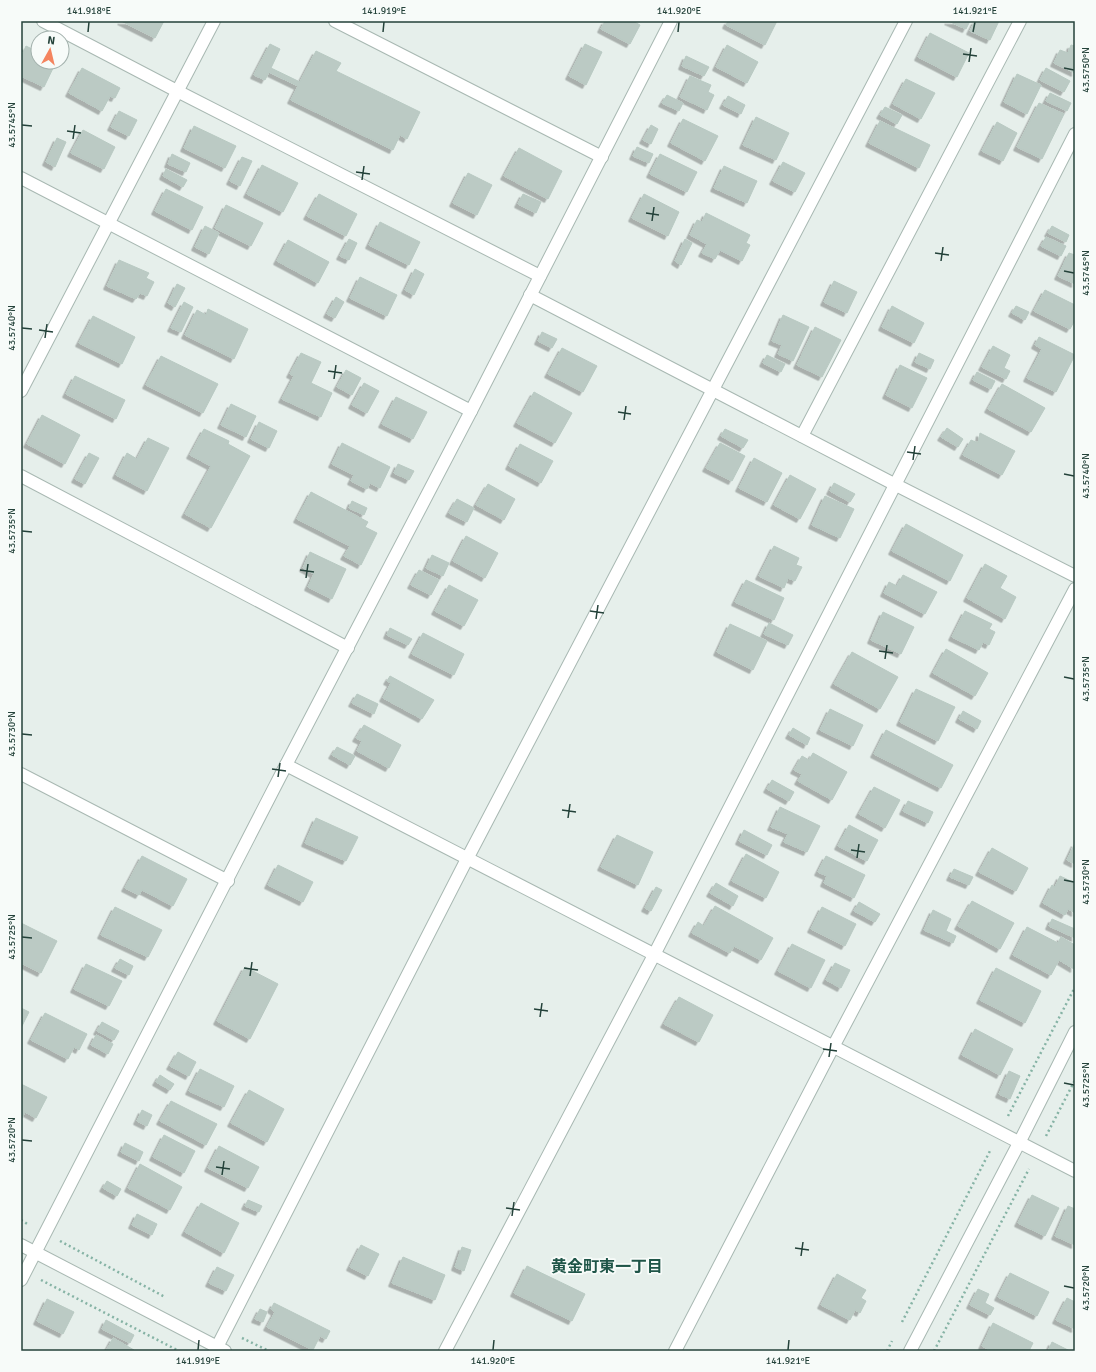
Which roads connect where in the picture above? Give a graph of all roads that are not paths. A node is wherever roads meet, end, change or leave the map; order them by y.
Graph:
1 (43, 21) edge
2 (214, 21) edge
3 (335, 21) edge
4 (671, 21) edge
5 (906, 21) edge
6 (1020, 21) edge
7 (177, 91) junction
8 (1075, 134) edge
9 (602, 157) junction
10 (21, 178) edge
11 (108, 223) junction
12 (540, 276) junction
13 (530, 295) junction
14 (712, 389) junction
15 (21, 390) edge
16 (471, 411) junction
17 (802, 436) junction
18 (21, 476) edge
19 (894, 484) junction
20 (1075, 576) edge
21 (1075, 589) edge
22 (348, 648) junction
23 (286, 765) junction
24 (21, 774) edge
25 (468, 859) junction
26 (228, 880) junction
27 (654, 955) junction
28 (1075, 1032) edge
29 (833, 1047) junction
30 (1019, 1143) junction
31 (1075, 1172) edge
32 (21, 1245) edge
33 (35, 1252) junction
34 (23, 1276) edge
35 (219, 1350) edge
36 (445, 1351) edge
37 (675, 1351) edge
38 (910, 1351) edge

1 - 7 street
2 - 7 street
3 - 9 street
4 - 9 street
5 - 14 street
6 - 17 street
7 - 11 street
7 - 12 street
8 - 19 street
9 - 12 street
10 - 11 street
11 - 15 street
11 - 16 street
12 - 13 street
13 - 14 street
13 - 16 street
14 - 17 street
14 - 25 street
16 - 22 street
17 - 19 street
18 - 22 street
19 - 20 street
19 - 27 street
21 - 29 street
22 - 23 street
23 - 25 street
23 - 26 street
24 - 26 street
25 - 27 street
25 - 35 street
26 - 33 street
27 - 29 street
27 - 36 street
28 - 30 street
29 - 30 street
29 - 37 street
30 - 31 street
30 - 38 street
32 - 33 street
33 - 34 street
33 - 35 street

